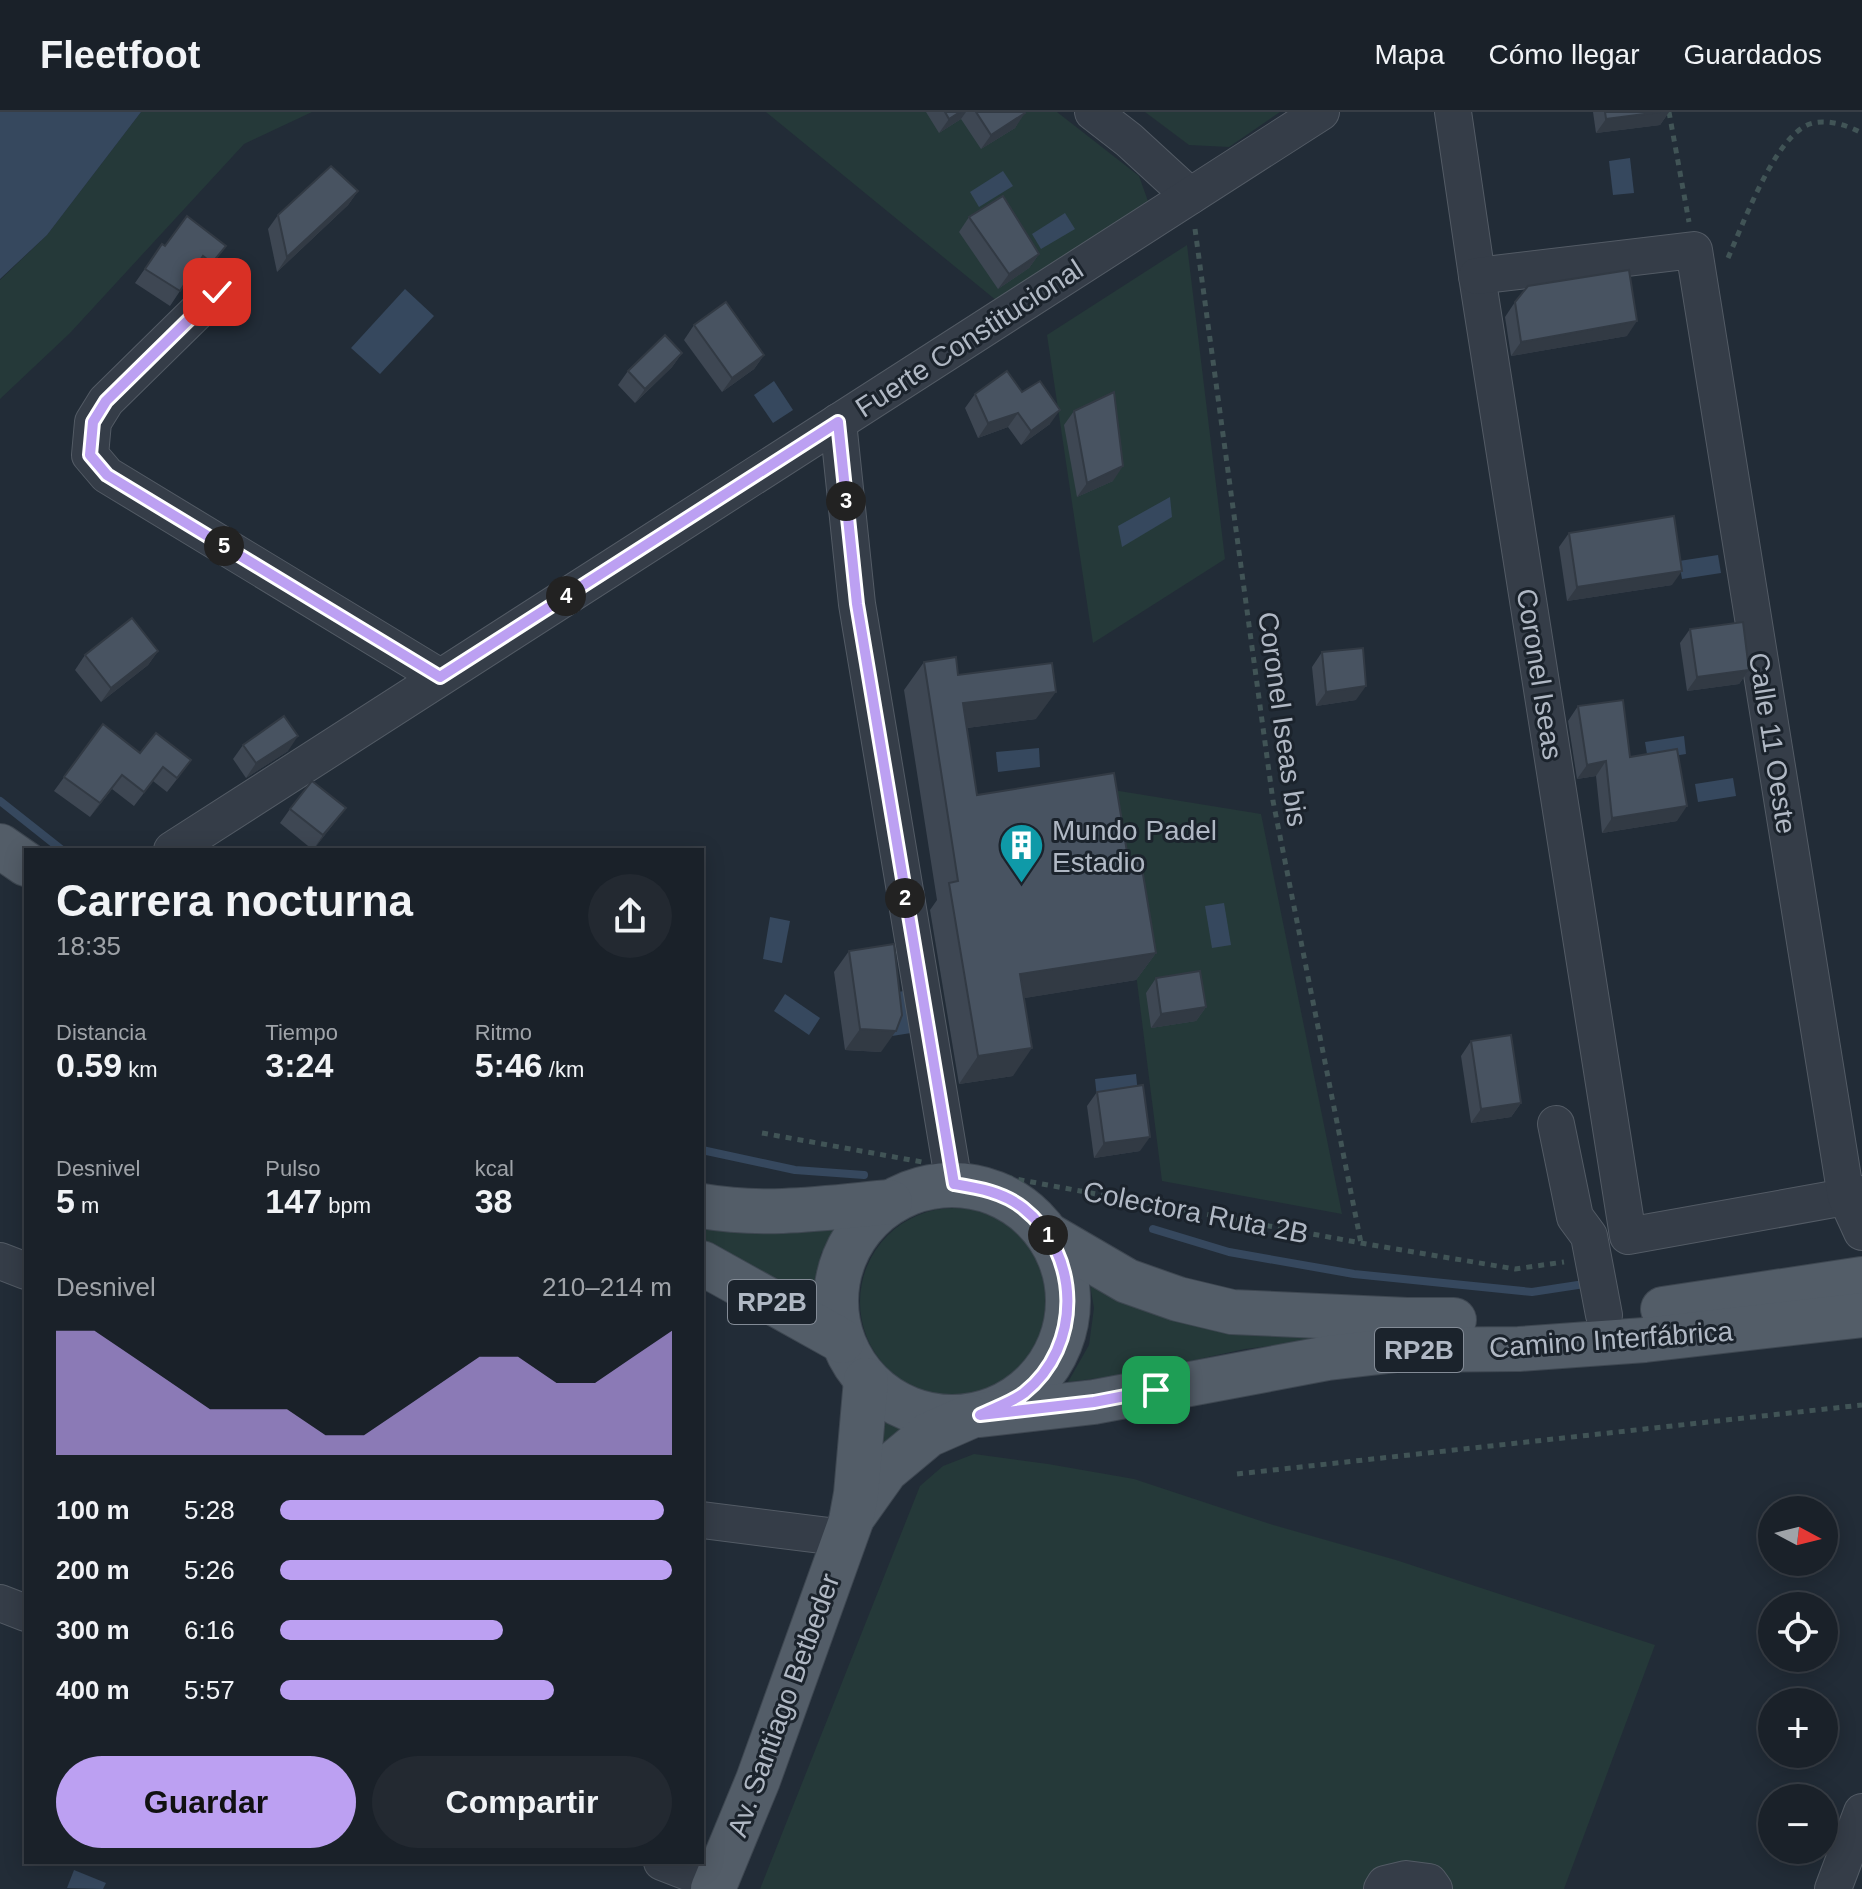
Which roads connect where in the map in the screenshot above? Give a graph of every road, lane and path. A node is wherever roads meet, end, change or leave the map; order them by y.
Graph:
1 (1093, 112) edge
2 (1321, 112) edge
3 (1453, 112) edge
4 (1669, 112) edge
5 (1862, 133) edge
6 (1190, 196) junction
7 (1711, 254) junction
8 (1477, 276) junction
9 (217, 292) dead end
10 (838, 422) junction
11 (440, 677) junction
12 (0, 846) edge
13 (175, 848) edge
14 (24, 863) edge
15 (0, 876) edge
16 (24, 893) edge
17 (1556, 1124) dead end
18 (762, 1133) dead end
19 (956, 1174) junction
20 (1854, 1195) edge
21 (890, 1202) junction
22 (704, 1206) edge
23 (1862, 1232) edge
24 (1048, 1235) junction
25 (1361, 1243) junction
26 (1573, 1260) dead end
27 (0, 1261) edge
28 (704, 1264) edge
29 (24, 1270) edge
30 (1862, 1279) edge
31 (1604, 1315) junction
32 (1862, 1315) edge
33 (842, 1341) junction
34 (866, 1380) junction
35 (1862, 1405) edge
36 (976, 1415) junction
37 (1237, 1474) dead end
38 (704, 1520) edge
39 (848, 1529) junction
40 (0, 1603) edge
41 (24, 1612) edge
42 (1862, 1812) edge
43 (666, 1864) edge
44 (714, 1886) edge
45 (1382, 1889) edge
46 (1434, 1889) edge
47 (1833, 1889) edge

1 - 6 street
2 - 6 street, Fuerte Constitucional
3 - 8 street, Coronel Iseas
4 - 7 path
5 - 7 path
6 - 10 street, Fuerte Constitucional
6 - 25 path, Coronel Iseas bis
7 - 8 street
7 - 20 street, Calle 11 Oeste
8 - 20 street, Coronel Iseas
9 - 11 street
10 - 11 street, Fuerte Constitucional
10 - 19 street
11 - 13 street, Fuerte Constitucional
12 - 14 main road
15 - 16 main road
17 - 31 street
18 - 19 path, Colectora Ruta 2B
19 - 21 main road, Camino Interfábrica / RP2B
19 - 24 main road, Camino Interfábrica / RP2B
19 - 25 path, Colectora Ruta 2B
20 - 23 street, Calle 11 Oeste
21 - 22 main road, Camino Interfábrica / RP2B
21 - 33 main road, Camino Interfábrica / RP2B
24 - 31 main road, Camino Interfábrica / RP2B
24 - 36 main road, Camino Interfábrica / RP2B
25 - 26 path, Colectora Ruta 2B
27 - 29 street
28 - 33 main road, RP2B
30 - 31 main road, Camino Interfábrica / RP2B
32 - 36 main road, Camino Interfábrica / RP2B
33 - 34 main road, Camino Interfábrica / RP2B
34 - 36 main road, Camino Interfábrica / RP2B
34 - 39 main road
35 - 37 path
36 - 39 main road
38 - 39 street
39 - 44 main road, Av. Santiago Betbeder
40 - 41 street
42 - 47 street
43 - 44 street
45 - 46 street

